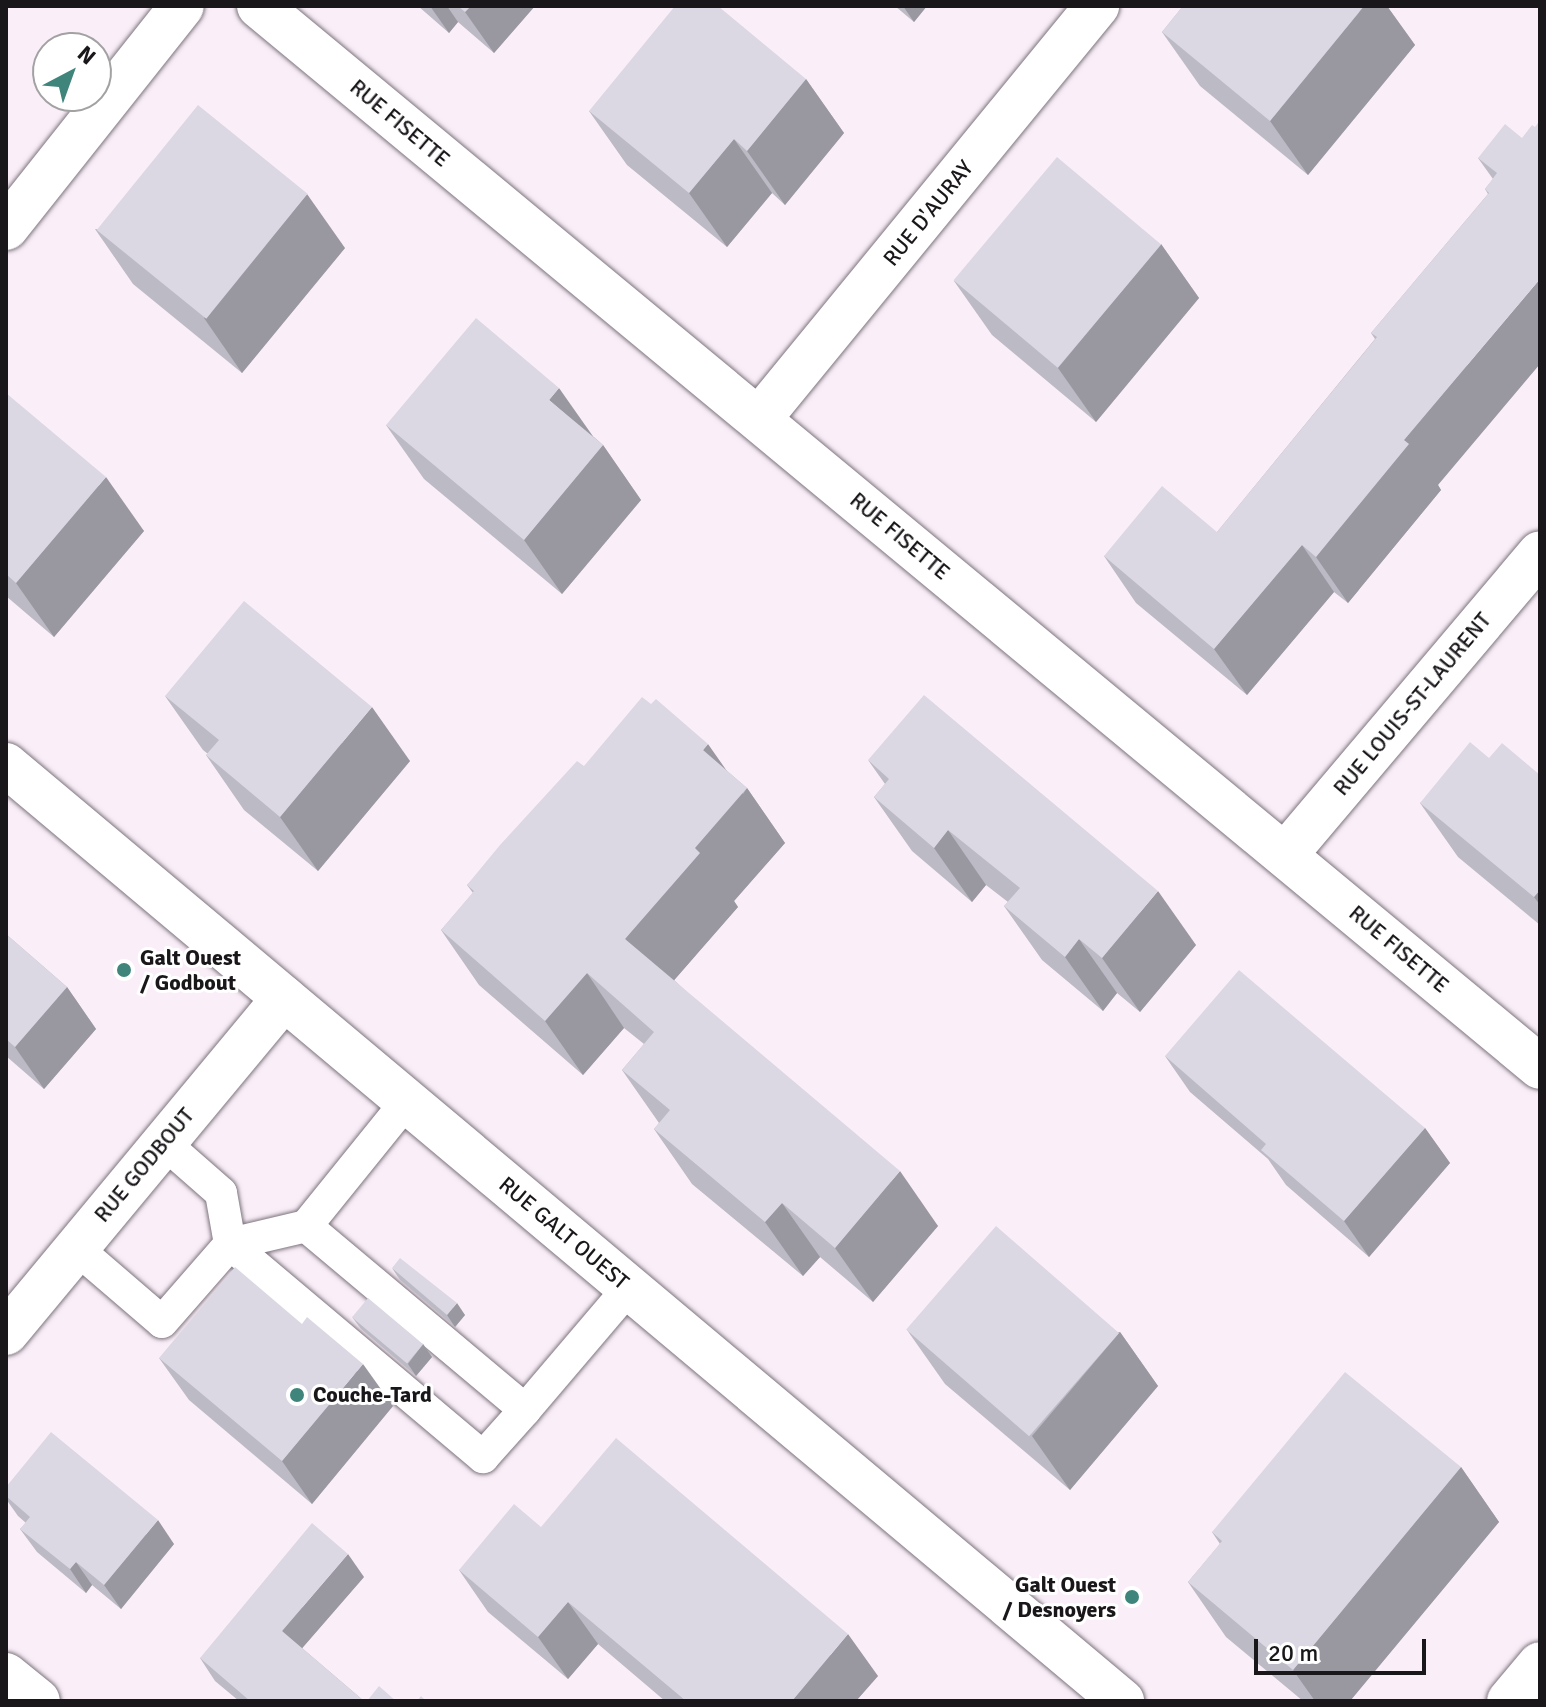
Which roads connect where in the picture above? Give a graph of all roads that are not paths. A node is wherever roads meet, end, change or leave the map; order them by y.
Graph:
1 (182, 6) edge
2 (259, 6) edge
3 (1097, 6) edge
4 (6, 228) edge
5 (759, 419) junction
6 (1540, 553) edge
7 (6, 765) edge
8 (1285, 855) junction
9 (284, 998) junction
10 (1540, 1067) edge
11 (407, 1101) junction
12 (163, 1142) junction
13 (306, 1226) junction
14 (230, 1244) junction
15 (76, 1248) junction
16 (629, 1288) junction
17 (6, 1333) edge
18 (525, 1410) junction
19 (1540, 1664) edge
20 (6, 1675) edge
21 (38, 1701) edge
22 (1122, 1701) edge
23 (1509, 1701) edge

1 - 4 street
2 - 5 street, RUE FISETTE
3 - 5 street, RUE D'AURAY
5 - 8 street, RUE FISETTE
6 - 8 street, RUE LOUIS-ST-LAURENT
7 - 9 street, RUE GALT OUEST
8 - 10 street, RUE FISETTE
9 - 11 street, RUE GALT OUEST
9 - 12 street, RUE GODBOUT
11 - 13 lane
11 - 16 street, RUE GALT OUEST
12 - 14 lane
12 - 15 street, RUE GODBOUT
13 - 14 lane
13 - 18 lane
14 - 15 lane
14 - 18 lane
15 - 17 street, RUE GODBOUT
16 - 18 lane
16 - 22 street, RUE GALT OUEST
19 - 23 street
20 - 21 street

